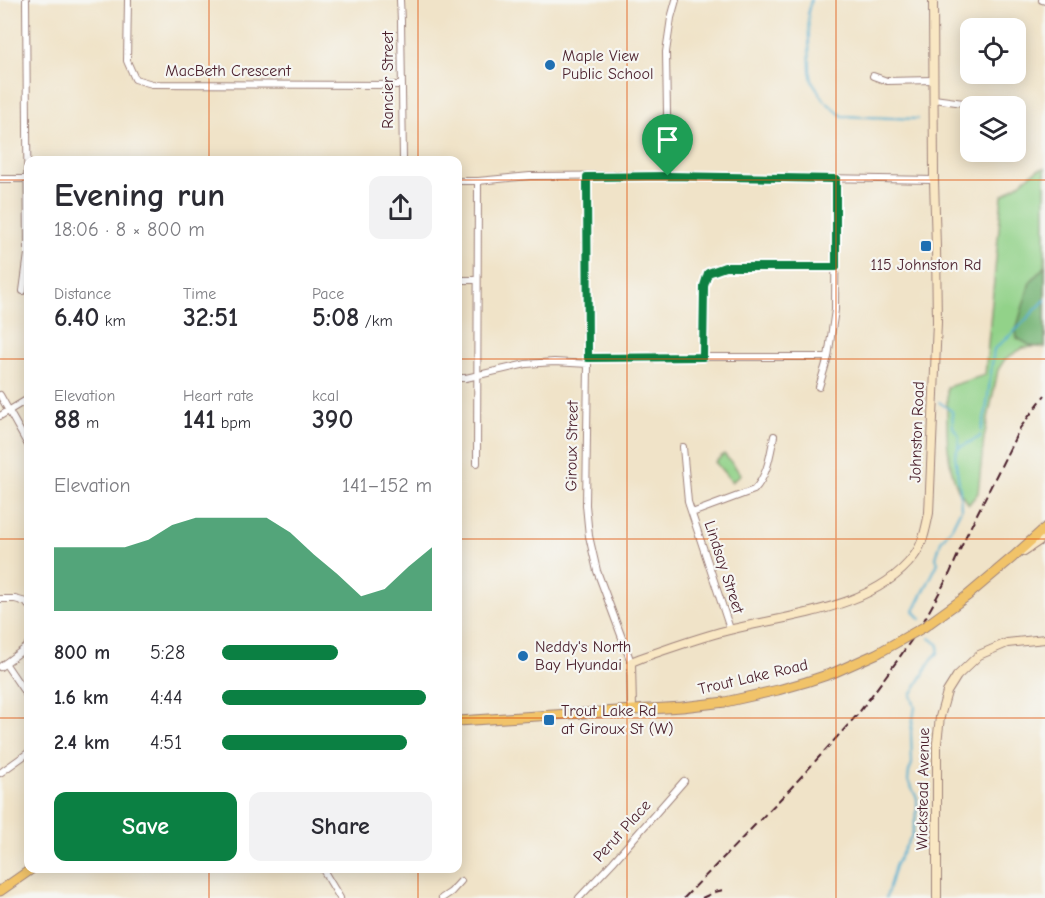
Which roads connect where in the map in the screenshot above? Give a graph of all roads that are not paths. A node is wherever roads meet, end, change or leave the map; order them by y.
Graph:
1 (26, 0) edge
2 (128, 0) edge
3 (400, 0) edge
4 (676, 0) edge
5 (933, 0) edge
6 (873, 76) dead end
7 (933, 80) junction
8 (402, 85) junction
9 (934, 99) junction
10 (960, 103) edge
11 (28, 156) edge
12 (403, 156) edge
13 (668, 176) junction
14 (587, 177) junction
15 (0, 179) edge
16 (24, 179) edge
17 (836, 179) junction
18 (934, 180) junction
19 (462, 181) edge
20 (478, 181) junction
21 (836, 267) junction
22 (462, 280) edge
23 (477, 280) junction
24 (24, 284) edge
25 (23, 291) dead end
26 (703, 357) junction
27 (828, 357) junction
28 (588, 361) junction
29 (477, 376) junction
30 (462, 378) edge
31 (819, 387) dead end
32 (0, 395) edge
33 (24, 401) edge
34 (8, 411) junction
35 (0, 416) edge
36 (774, 436) dead end
37 (24, 438) edge
38 (683, 447) dead end
39 (477, 462) dead end
40 (692, 513) junction
41 (1045, 528) edge
42 (1045, 537) edge
43 (1013, 557) junction
44 (0, 599) edge
45 (24, 601) edge
46 (730, 629) junction
47 (1045, 639) edge
48 (24, 649) edge
49 (631, 662) junction
50 (2, 665) edge
51 (24, 692) edge
52 (632, 709) junction
53 (462, 721) edge
54 (24, 756) edge
55 (0, 773) edge
56 (684, 781) dead end
57 (26, 873) edge
58 (325, 873) edge
59 (461, 881) dead end
60 (0, 891) edge
61 (340, 898) edge
62 (442, 898) edge
63 (579, 898) edge
64 (937, 898) edge

1 - 11 street
2 - 8 street, MacBeth Crescent
3 - 8 street, Rancier Street
4 - 13 street
5 - 7 street, Johnston Road
6 - 7 street
7 - 9 street, Johnston Road
8 - 12 street, Rancier Street
9 - 10 street
9 - 18 street, Johnston Road
13 - 14 street
13 - 17 street
14 - 20 street
14 - 28 street, Giroux Street
15 - 16 street
17 - 18 street
17 - 21 street
18 - 46 street, Johnston Road
19 - 20 street
20 - 23 street
21 - 26 street
21 - 27 street
22 - 23 street
23 - 29 street
24 - 25 street
26 - 27 street
26 - 28 street
27 - 31 street
28 - 29 street
28 - 49 street, Giroux Street
29 - 30 street
29 - 39 street
32 - 34 street
33 - 34 street
34 - 35 street
34 - 37 street
36 - 40 street
38 - 40 street, Lindsay Street
40 - 46 street, Lindsay Street
41 - 43 main road, Trout Lake Road
42 - 43 street
43 - 52 main road, Trout Lake Road, bridge
44 - 45 street
46 - 49 street, Johnston Road
47 - 64 street, Wickstead Avenue
48 - 50 street
49 - 52 street, Giroux Street
50 - 51 street
52 - 53 main road, Trout Lake Road
54 - 55 street
56 - 63 street, Perut Place
57 - 60 main road
58 - 61 street
59 - 62 street

